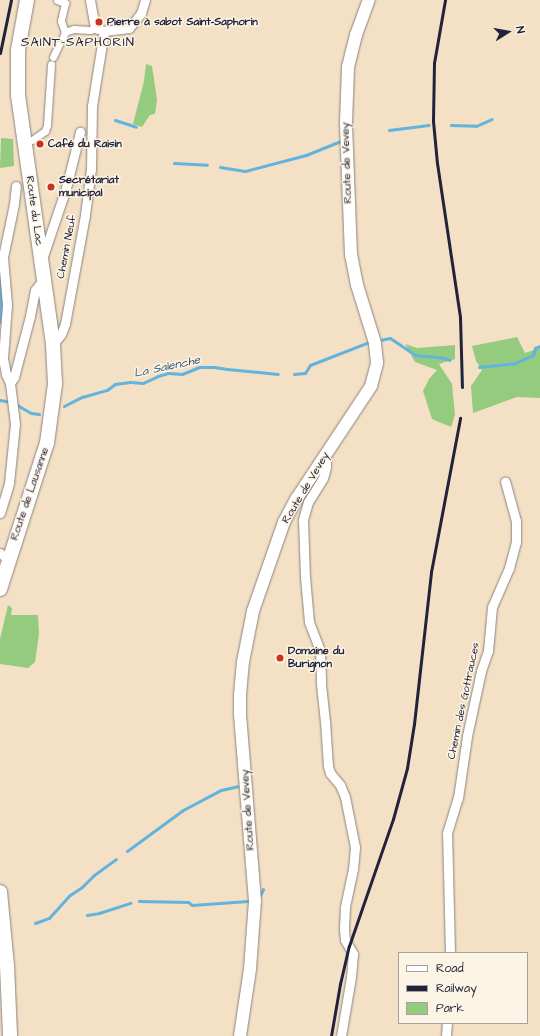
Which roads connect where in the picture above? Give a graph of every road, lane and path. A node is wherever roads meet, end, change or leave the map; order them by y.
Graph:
1 (27, 0) edge
2 (56, 0) edge
3 (90, 0) edge
4 (145, 0) edge
5 (369, 0) edge
6 (100, 29) junction
7 (59, 44) dead end
8 (80, 132) dead end
9 (32, 140) dead end
10 (16, 186) dead end
11 (41, 262) junction
12 (44, 279) junction
13 (53, 344) junction
14 (10, 383) junction
15 (51, 422) joint
16 (326, 455) junction
17 (505, 481) dead end
18 (0, 513) edge
19 (4, 556) edge
20 (0, 589) edge
21 (0, 892) edge
22 (450, 952) edge
23 (447, 1024) edge
24 (10, 1036) edge
25 (240, 1036) edge
26 (341, 1036) edge
27 (446, 1036) edge

1 - 11 main road, Route du Lac
2 - 6 street
3 - 6 street, Chemin Neuf
4 - 6 street
5 - 16 main road, Route de Vevey
6 - 13 street, Chemin Neuf
7 - 9 street
8 - 11 street
10 - 14 street
11 - 12 main road, Route du Lac
12 - 13 main road, Route du Lac
12 - 14 street
13 - 15 main road, Route du Lac
14 - 18 street
15 - 19 main road, Route de Lausanne
16 - 25 main road, Route de Vevey
16 - 26 street
17 - 22 street, Chemin des Gottrauces
19 - 20 main road, Route de Lausanne
21 - 24 main road
23 - 27 street

